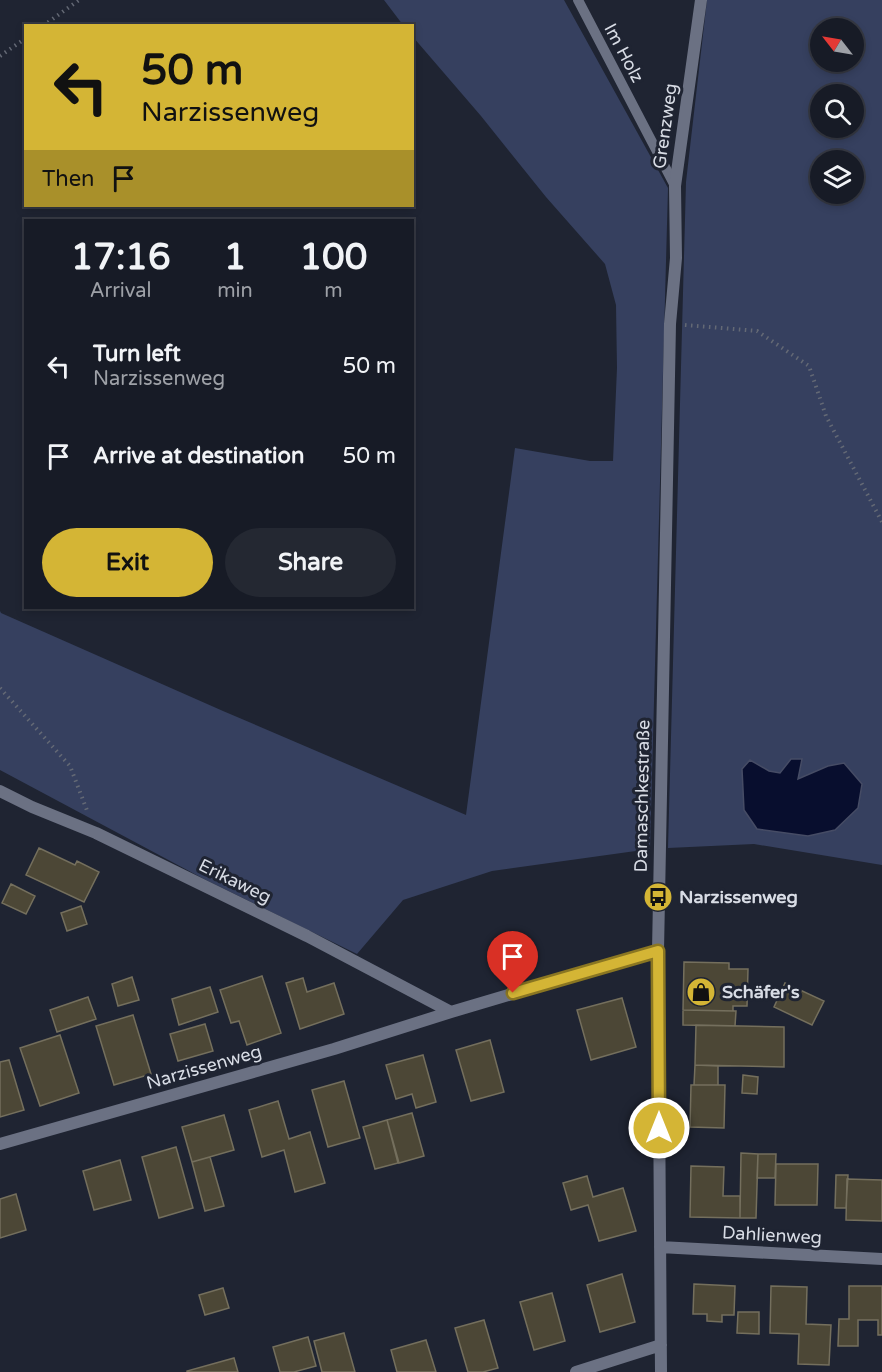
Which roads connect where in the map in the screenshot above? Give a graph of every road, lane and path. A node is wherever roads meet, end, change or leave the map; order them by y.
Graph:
1 (79, 0) edge
2 (578, 0) edge
3 (701, 0) edge
4 (46, 24) edge
5 (24, 39) edge
6 (0, 56) edge
7 (675, 186) junction
8 (676, 258) joint
9 (670, 324) junction
10 (882, 522) edge
11 (0, 688) edge
12 (0, 791) edge
13 (96, 833) junction
14 (658, 951) junction
15 (451, 1012) junction
16 (0, 1144) edge
17 (660, 1247) junction
18 (882, 1259) edge
19 (661, 1345) junction
20 (576, 1372) edge
21 (661, 1372) edge

1 - 4 path
2 - 7 lane, Im Holz
3 - 7 street, Grenzweg
5 - 6 path
7 - 8 street, Grenzweg
8 - 9 street, Damaschkestraße
9 - 10 path
9 - 14 street, Damaschkestraße
11 - 13 path
12 - 13 street, Erikaweg
13 - 15 street, Erikaweg
14 - 15 street, Narzissenweg
14 - 17 street, Damaschkestraße
15 - 16 street, Narzissenweg
17 - 18 street, Dahlienweg
17 - 19 street, Damaschkestraße
19 - 20 street
19 - 21 street, Damaschkestraße

